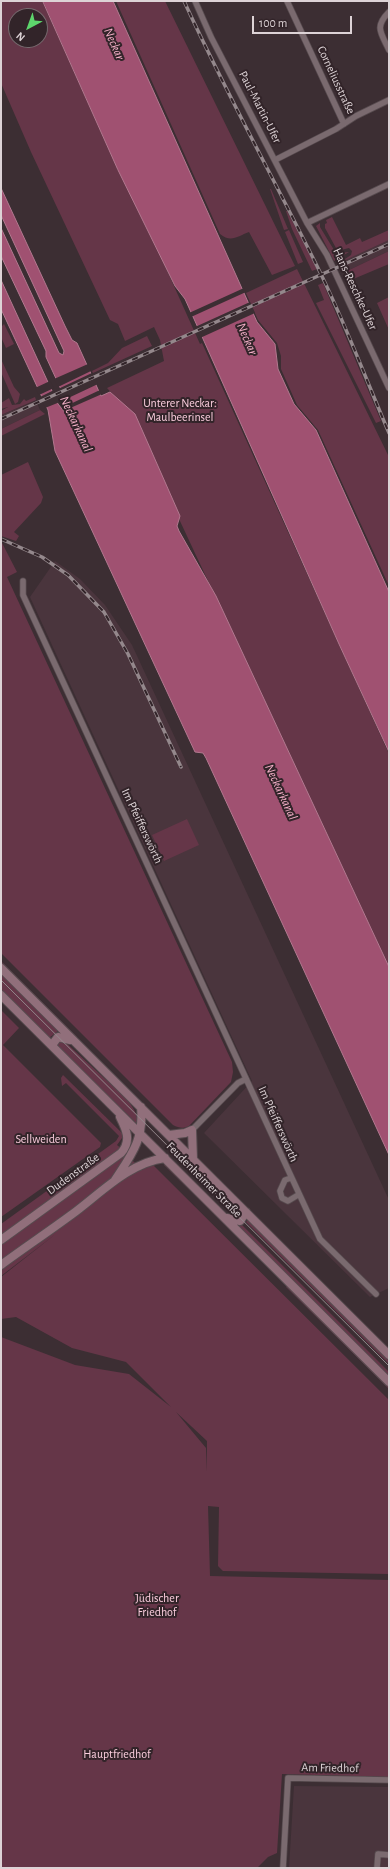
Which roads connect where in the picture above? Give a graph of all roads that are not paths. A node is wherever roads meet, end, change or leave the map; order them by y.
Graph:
1 (195, 1) edge
2 (287, 1) edge
3 (389, 12) edge
4 (389, 50) edge
5 (389, 100) edge
6 (344, 124) junction
7 (275, 160) junction
8 (389, 184) edge
9 (307, 222) junction
10 (389, 388) edge
11 (23, 581) dead end
12 (1, 968) edge
13 (1, 995) edge
14 (73, 1041) junction
15 (52, 1045) junction
16 (246, 1079) junction
17 (140, 1107) junction
18 (117, 1110) junction
19 (192, 1130) junction
20 (140, 1134) junction
21 (169, 1135) junction
22 (165, 1158) junction
23 (193, 1159) junction
24 (291, 1178) junction
25 (114, 1182) junction
26 (298, 1194) junction
27 (246, 1212) junction
28 (224, 1218) junction
29 (1, 1240) edge
30 (1, 1265) edge
31 (376, 1294) dead end
32 (389, 1355) edge
33 (389, 1382) edge
34 (389, 1780) edge
35 (389, 1855) edge
36 (283, 1868) edge
37 (377, 1868) edge

1 - 7 street, Paul-Martin-Ufer
2 - 6 street, Corneliusstraße
3 - 4 street
5 - 6 street
6 - 7 street
7 - 9 street, Paul-Martin-Ufer
8 - 9 street
9 - 10 street, Hans-Reschke-Ufer
11 - 16 street, Im Pfeifferswörth
12 - 14 main road, Feudenheimer Straße
13 - 15 main road, Feudenheimer Straße
14 - 15 main road
14 - 17 main road, Feudenheimer Straße
15 - 18 main road, Feudenheimer Straße
16 - 19 street, Im Pfeifferswörth
16 - 24 street, Im Pfeifferswörth
17 - 20 main road
17 - 21 main road, Feudenheimer Straße
18 - 20 main road, Feudenheimer Straße
18 - 29 main road, Dudenstraße
19 - 21 main road
19 - 23 main road
20 - 22 main road, Feudenheimer Straße
20 - 25 main road
21 - 23 main road, Feudenheimer Straße
22 - 25 main road
22 - 28 main road, Feudenheimer Straße
23 - 27 main road, Feudenheimer Straße
24 - 26 street, Im Pfeifferswörth
24 - 26 street, Im Pfeifferswörth
25 - 30 main road
26 - 31 street, Im Pfeifferswörth
27 - 28 main road
27 - 32 main road, Feudenheimer Straße
28 - 33 main road, Feudenheimer Straße
34 - 36 street, Am Friedhof
35 - 37 street

